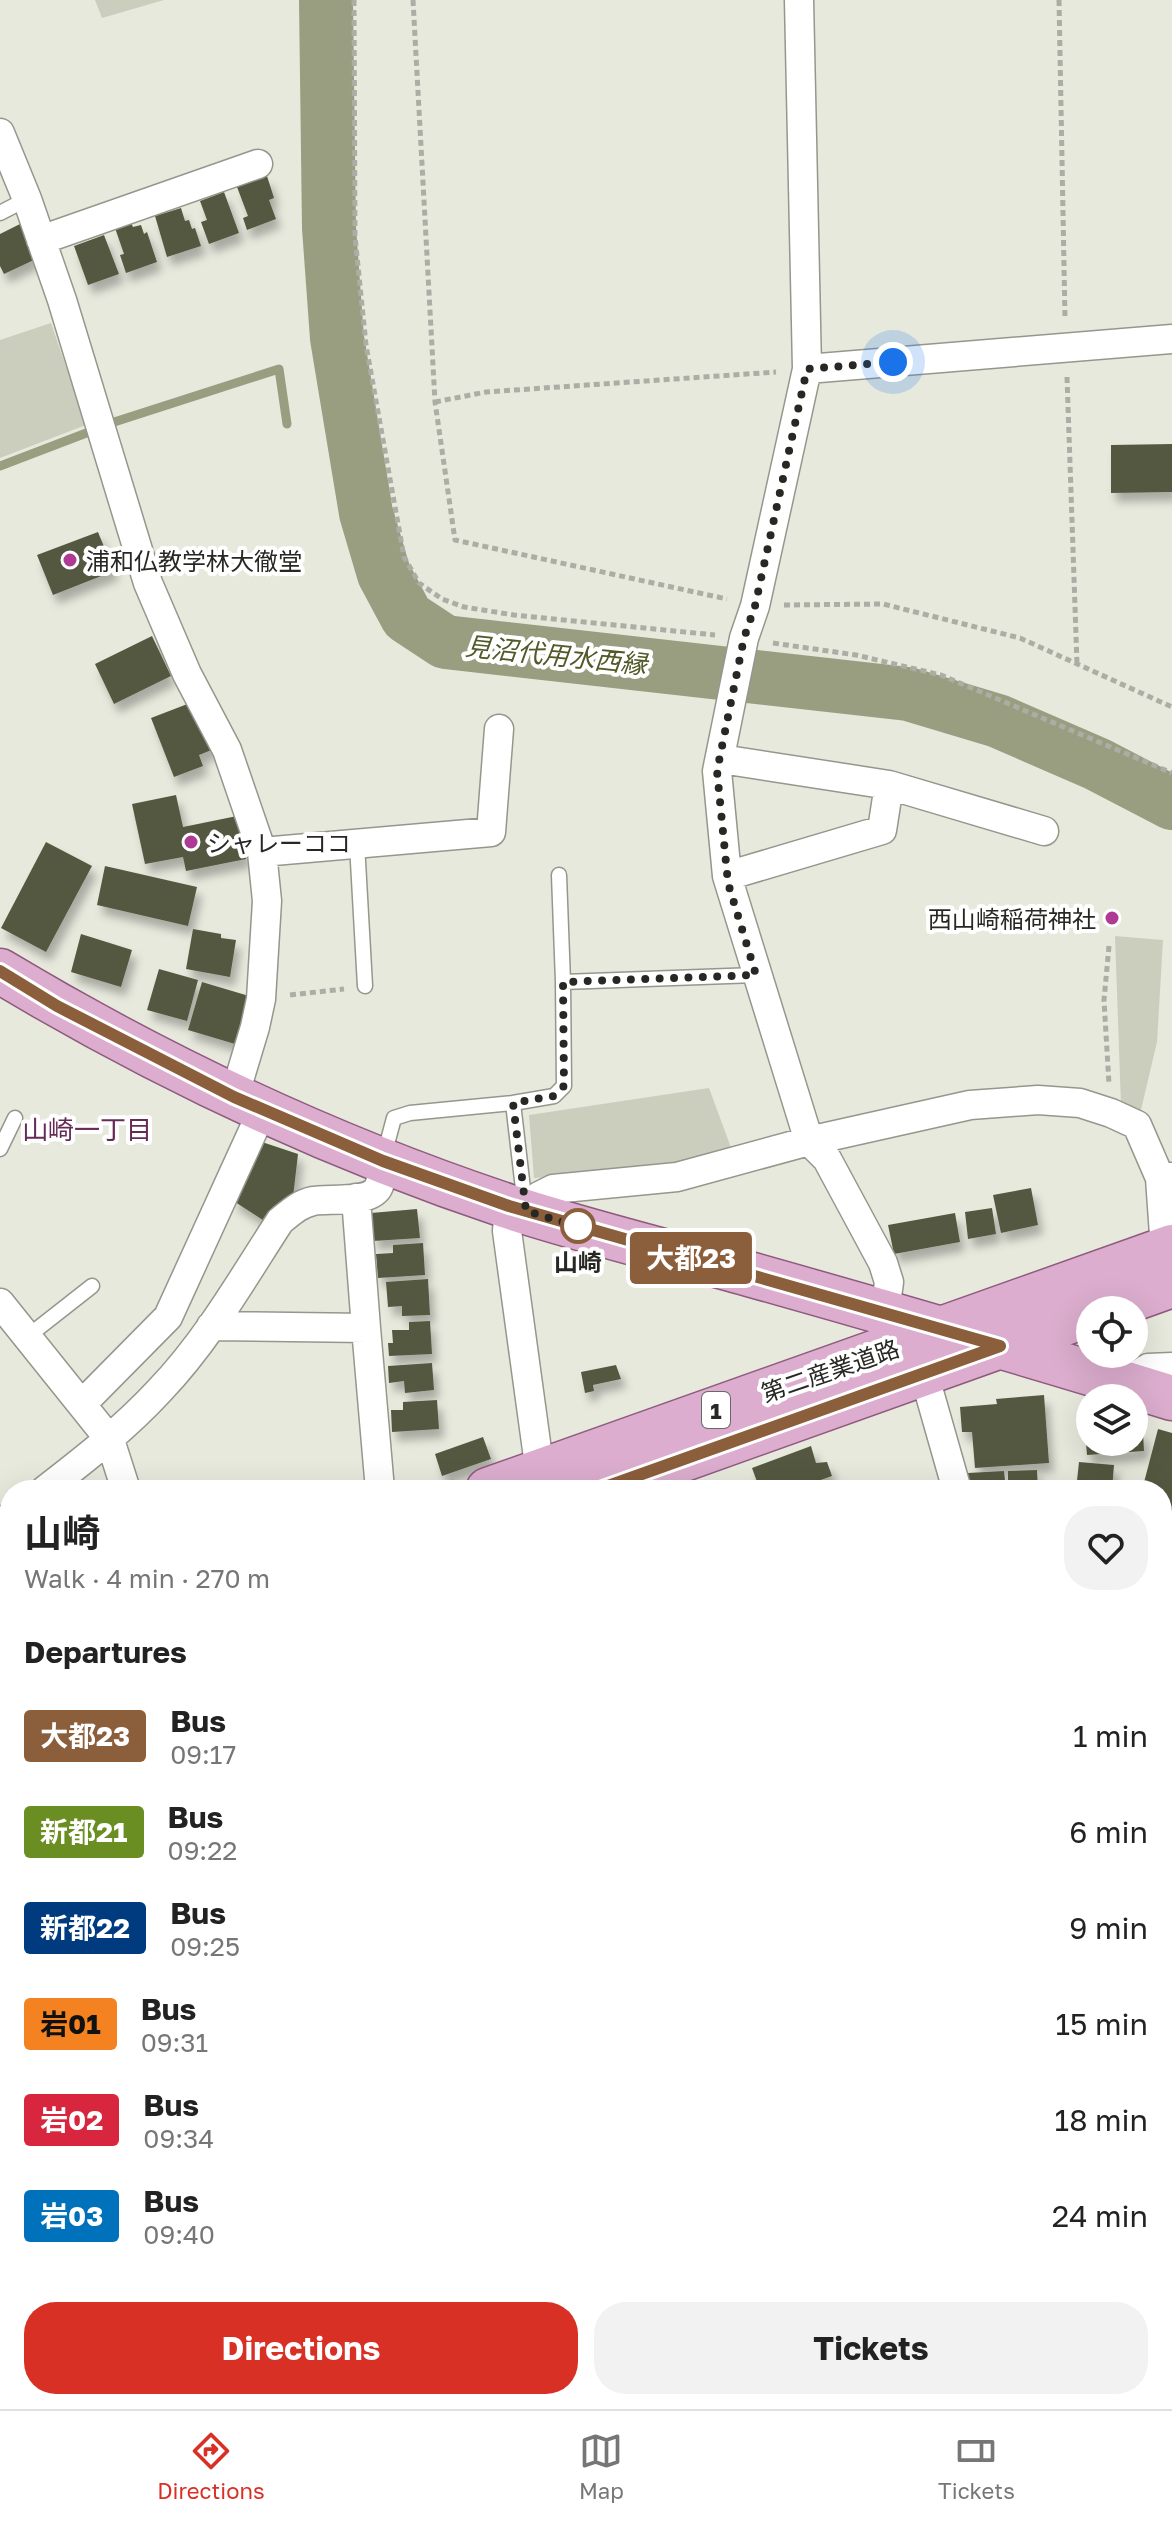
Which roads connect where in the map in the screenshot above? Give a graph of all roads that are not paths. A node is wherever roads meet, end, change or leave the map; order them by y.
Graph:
1 (799, 0) edge
2 (0, 133) edge
3 (258, 164) dead end
4 (27, 199) junction
5 (0, 213) edge
6 (41, 240) junction
7 (1172, 339) edge
8 (807, 369) junction
9 (499, 729) dead end
10 (721, 759) junction
11 (889, 785) junction
12 (1044, 831) dead end
13 (357, 844) junction
14 (262, 852) junction
15 (559, 875) dead end
16 (727, 876) junction
17 (0, 971) edge
18 (756, 975) junction
19 (563, 982) junction
20 (365, 986) road end
21 (248, 1103) junction
22 (513, 1103) junction
23 (15, 1118) dead end
24 (809, 1141) junction
25 (0, 1149) edge
26 (383, 1161) junction
27 (1166, 1178) edge
28 (356, 1198) junction
29 (517, 1209) junction
30 (1170, 1260) edge
31 (92, 1286) dead end
32 (1121, 1296) edge
33 (0, 1303) edge
34 (885, 1312) junction
35 (1076, 1319) edge
36 (211, 1326) junction
37 (366, 1328) junction
38 (943, 1330) junction
39 (27, 1337) junction
40 (1000, 1346) junction
41 (1172, 1367) edge
42 (924, 1374) junction
43 (1124, 1383) junction
44 (1172, 1398) edge
45 (82, 1404) junction
46 (110, 1440) junction
47 (58, 1480) edge
48 (123, 1480) edge
49 (379, 1480) edge
50 (542, 1480) edge
51 (545, 1480) edge
52 (625, 1480) edge
53 (954, 1480) edge

1 - 8 street
2 - 4 street
3 - 6 street
4 - 5 lane
4 - 6 street
6 - 14 street
7 - 8 street
8 - 10 street
9 - 13 street
10 - 11 street
10 - 16 street
11 - 12 street
11 - 16 street
13 - 14 street
13 - 20 lane
14 - 21 street
15 - 19 lane
16 - 18 street
17 - 21 main road
18 - 19 lane
18 - 24 street
19 - 22 lane
21 - 26 main road
21 - 45 street
22 - 26 lane
22 - 29 lane
23 - 25 lane
24 - 27 street
24 - 29 street
24 - 34 street
26 - 28 street
26 - 29 main road
27 - 30 street
28 - 36 street
28 - 37 street
29 - 34 main road
29 - 50 street
30 - 32 main road
30 - 38 main road, 第二産業道路 / 1
31 - 39 lane
33 - 39 street
34 - 38 main road
35 - 40 main road, 第二産業道路 / 1
36 - 37 street
36 - 46 street
37 - 49 street
38 - 40 main road
38 - 51 main road, 第二産業道路 / 1
39 - 45 street
40 - 42 main road, 第二産業道路 / 1
40 - 43 main road
41 - 43 street
42 - 52 main road, 第二産業道路 / 1
42 - 53 street
43 - 44 main road
45 - 46 street
46 - 47 street
46 - 48 street

